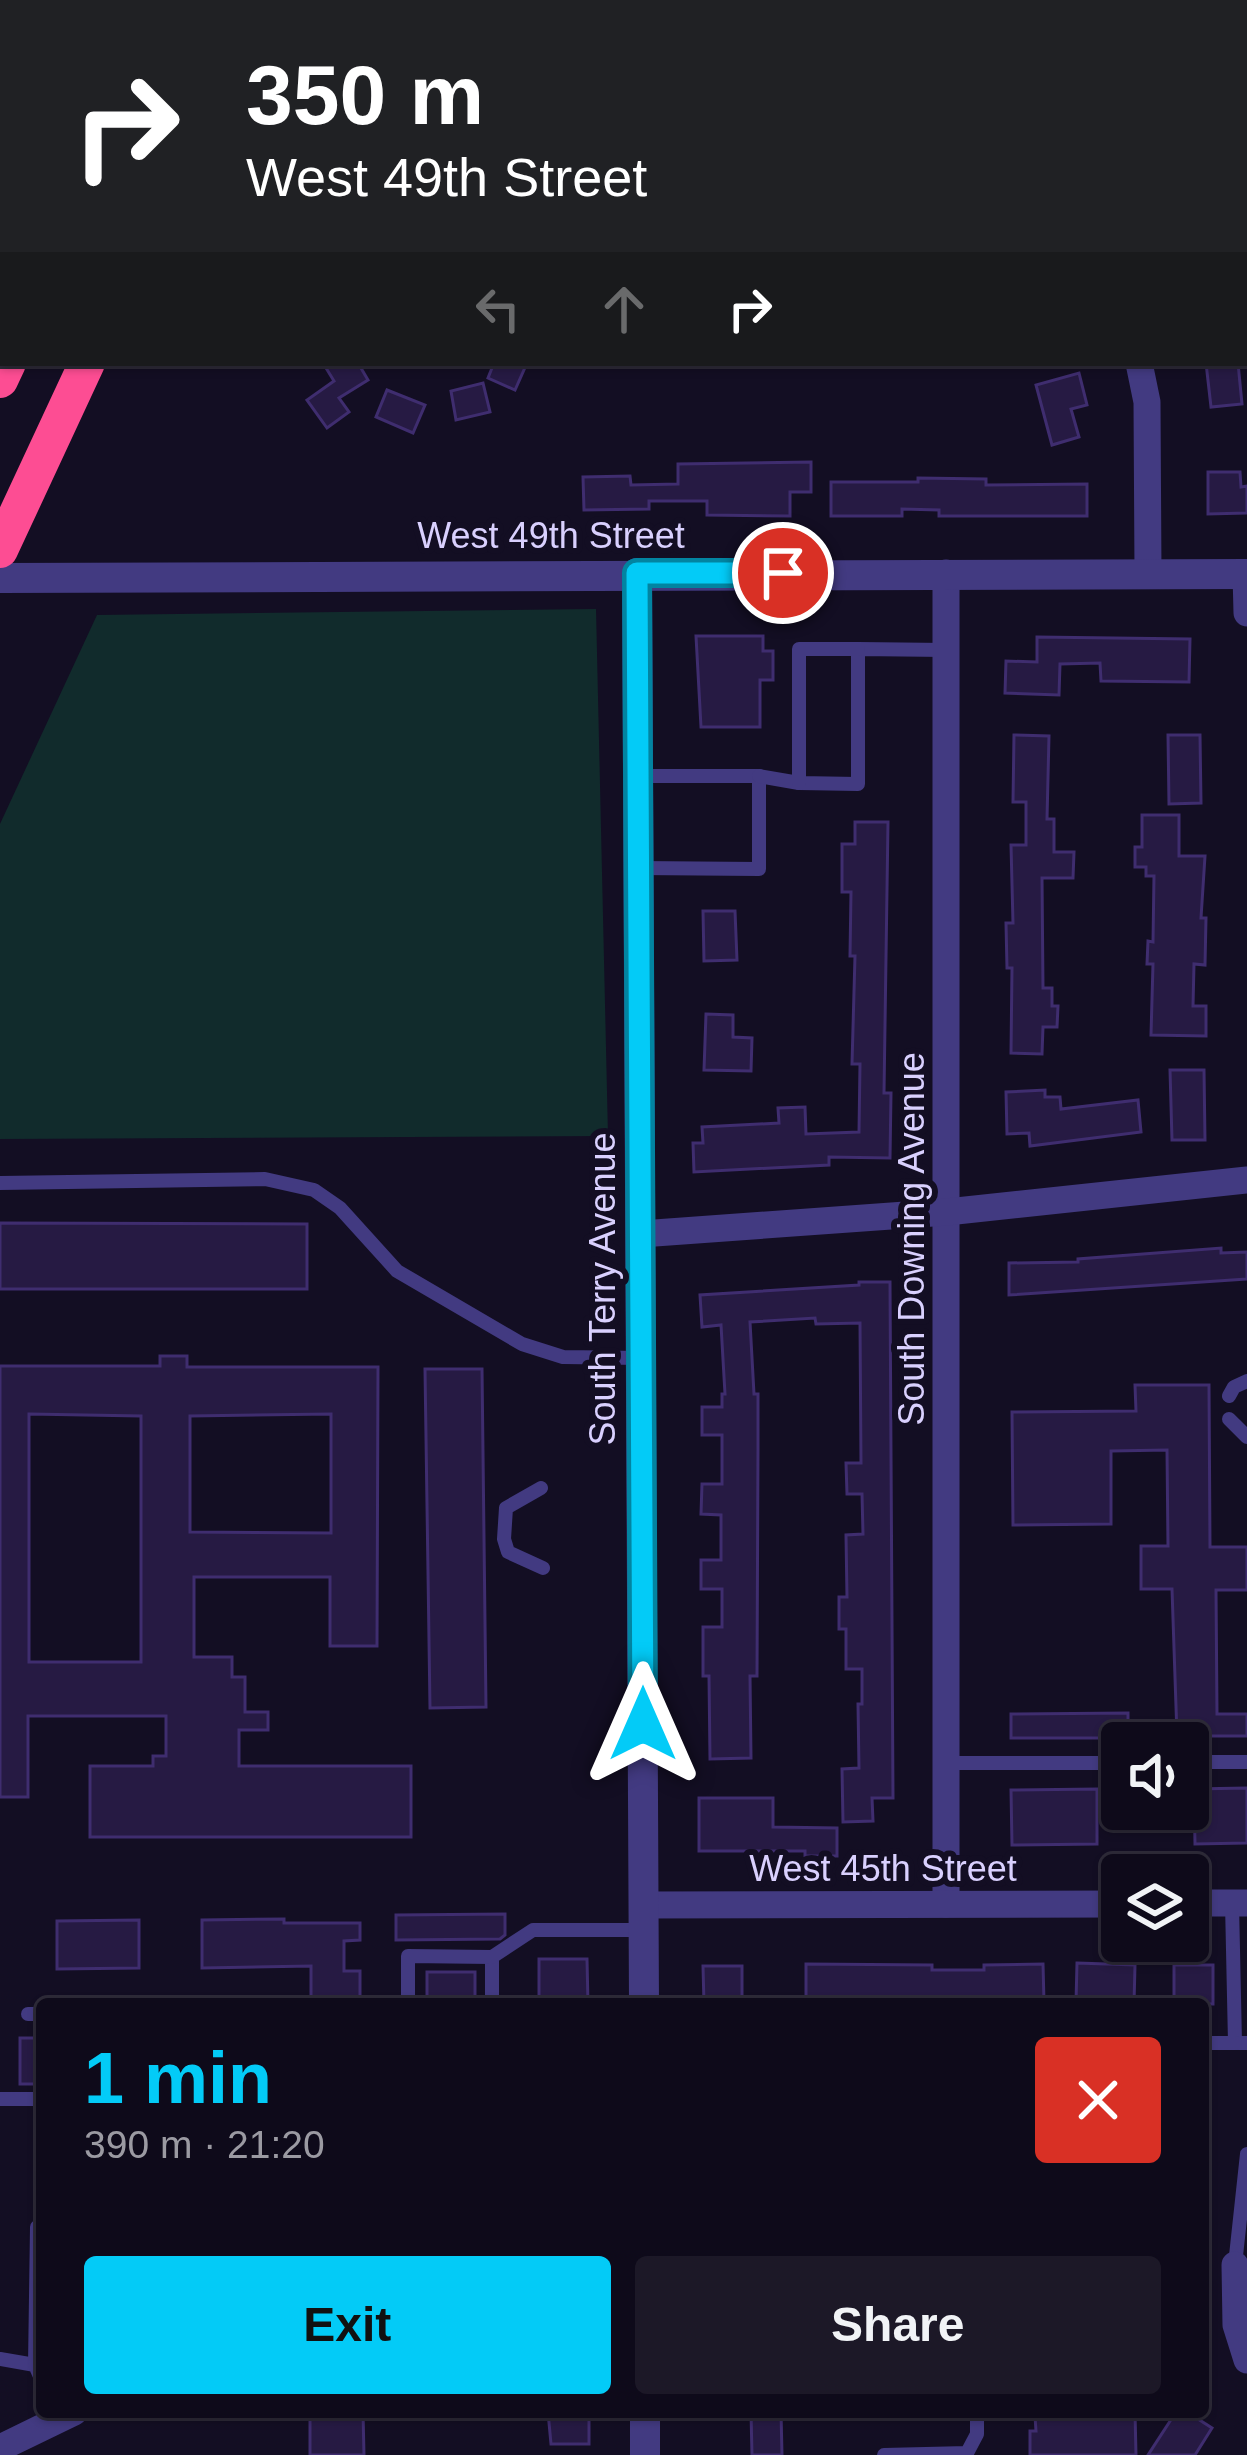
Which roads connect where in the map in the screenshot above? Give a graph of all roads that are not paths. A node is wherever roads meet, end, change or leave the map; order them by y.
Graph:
1 (86, 366) edge
2 (1140, 366) edge
3 (0, 550) edge
4 (637, 573) junction
5 (946, 573) junction
6 (1148, 573) junction
7 (1246, 574) edge
8 (0, 578) edge
9 (1247, 613) edge
10 (858, 649) junction
11 (946, 650) junction
12 (638, 776) junction
13 (759, 776) junction
14 (799, 783) junction
15 (638, 868) junction
16 (1247, 1180) edge
17 (0, 1183) edge
18 (947, 1212) junction
19 (641, 1234) junction
20 (641, 1358) junction
21 (1247, 1381) edge
22 (1229, 1396) dead end
23 (1229, 1419) dead end
24 (1247, 1437) edge
25 (542, 1488) dead end
26 (542, 1568) dead end
27 (1101, 1762) edge
28 (1209, 1762) edge
29 (1247, 1762) edge
30 (946, 1763) junction
31 (1240, 1903) edge
32 (946, 1904) junction
33 (1101, 1904) edge
34 (1209, 1904) edge
35 (644, 1918) junction
36 (492, 1957) junction
37 (408, 1998) edge
38 (492, 1998) edge
39 (644, 1998) edge
40 (1209, 2043) edge
41 (1241, 2043) edge
42 (0, 2099) edge
43 (36, 2099) edge
44 (1247, 2154) edge
45 (1235, 2265) joint
46 (36, 2296) edge
47 (1242, 2322) edge
48 (0, 2359) edge
49 (1247, 2360) edge
50 (35, 2365) joint
51 (56, 2418) edge
52 (645, 2418) edge
53 (977, 2418) edge
54 (0, 2448) edge
55 (645, 2455) edge
56 (884, 2455) edge

1 - 3 highway
2 - 6 street
4 - 5 street, West 49th Street
4 - 8 street, West 49th Street
4 - 12 street, South Terry Avenue
5 - 6 street, West 49th Street
5 - 11 street, South Downing Avenue
6 - 7 street, West 49th Street
7 - 9 street
10 - 11 lane
10 - 14 lane
10 - 14 lane
11 - 18 street, South Downing Avenue
12 - 13 lane
12 - 15 street, South Terry Avenue
13 - 14 lane
13 - 15 lane
15 - 19 street, South Terry Avenue
16 - 18 street
17 - 20 lane
18 - 19 street
18 - 30 street, South Downing Avenue
19 - 20 street, South Terry Avenue
20 - 35 street, South Terry Avenue
21 - 22 lane
23 - 24 lane
25 - 26 lane
27 - 30 lane
28 - 29 lane
30 - 32 street, South Downing Avenue
31 - 34 street
31 - 41 lane
32 - 33 street, West 45th Street
32 - 35 street, West 45th Street
35 - 36 lane
35 - 39 street, South Terry Avenue
36 - 37 lane
36 - 38 lane
40 - 41 lane
42 - 43 lane
44 - 45 lane
45 - 47 street
46 - 50 lane
47 - 49 street
48 - 50 lane
51 - 54 street
52 - 55 street
53 - 56 lane

